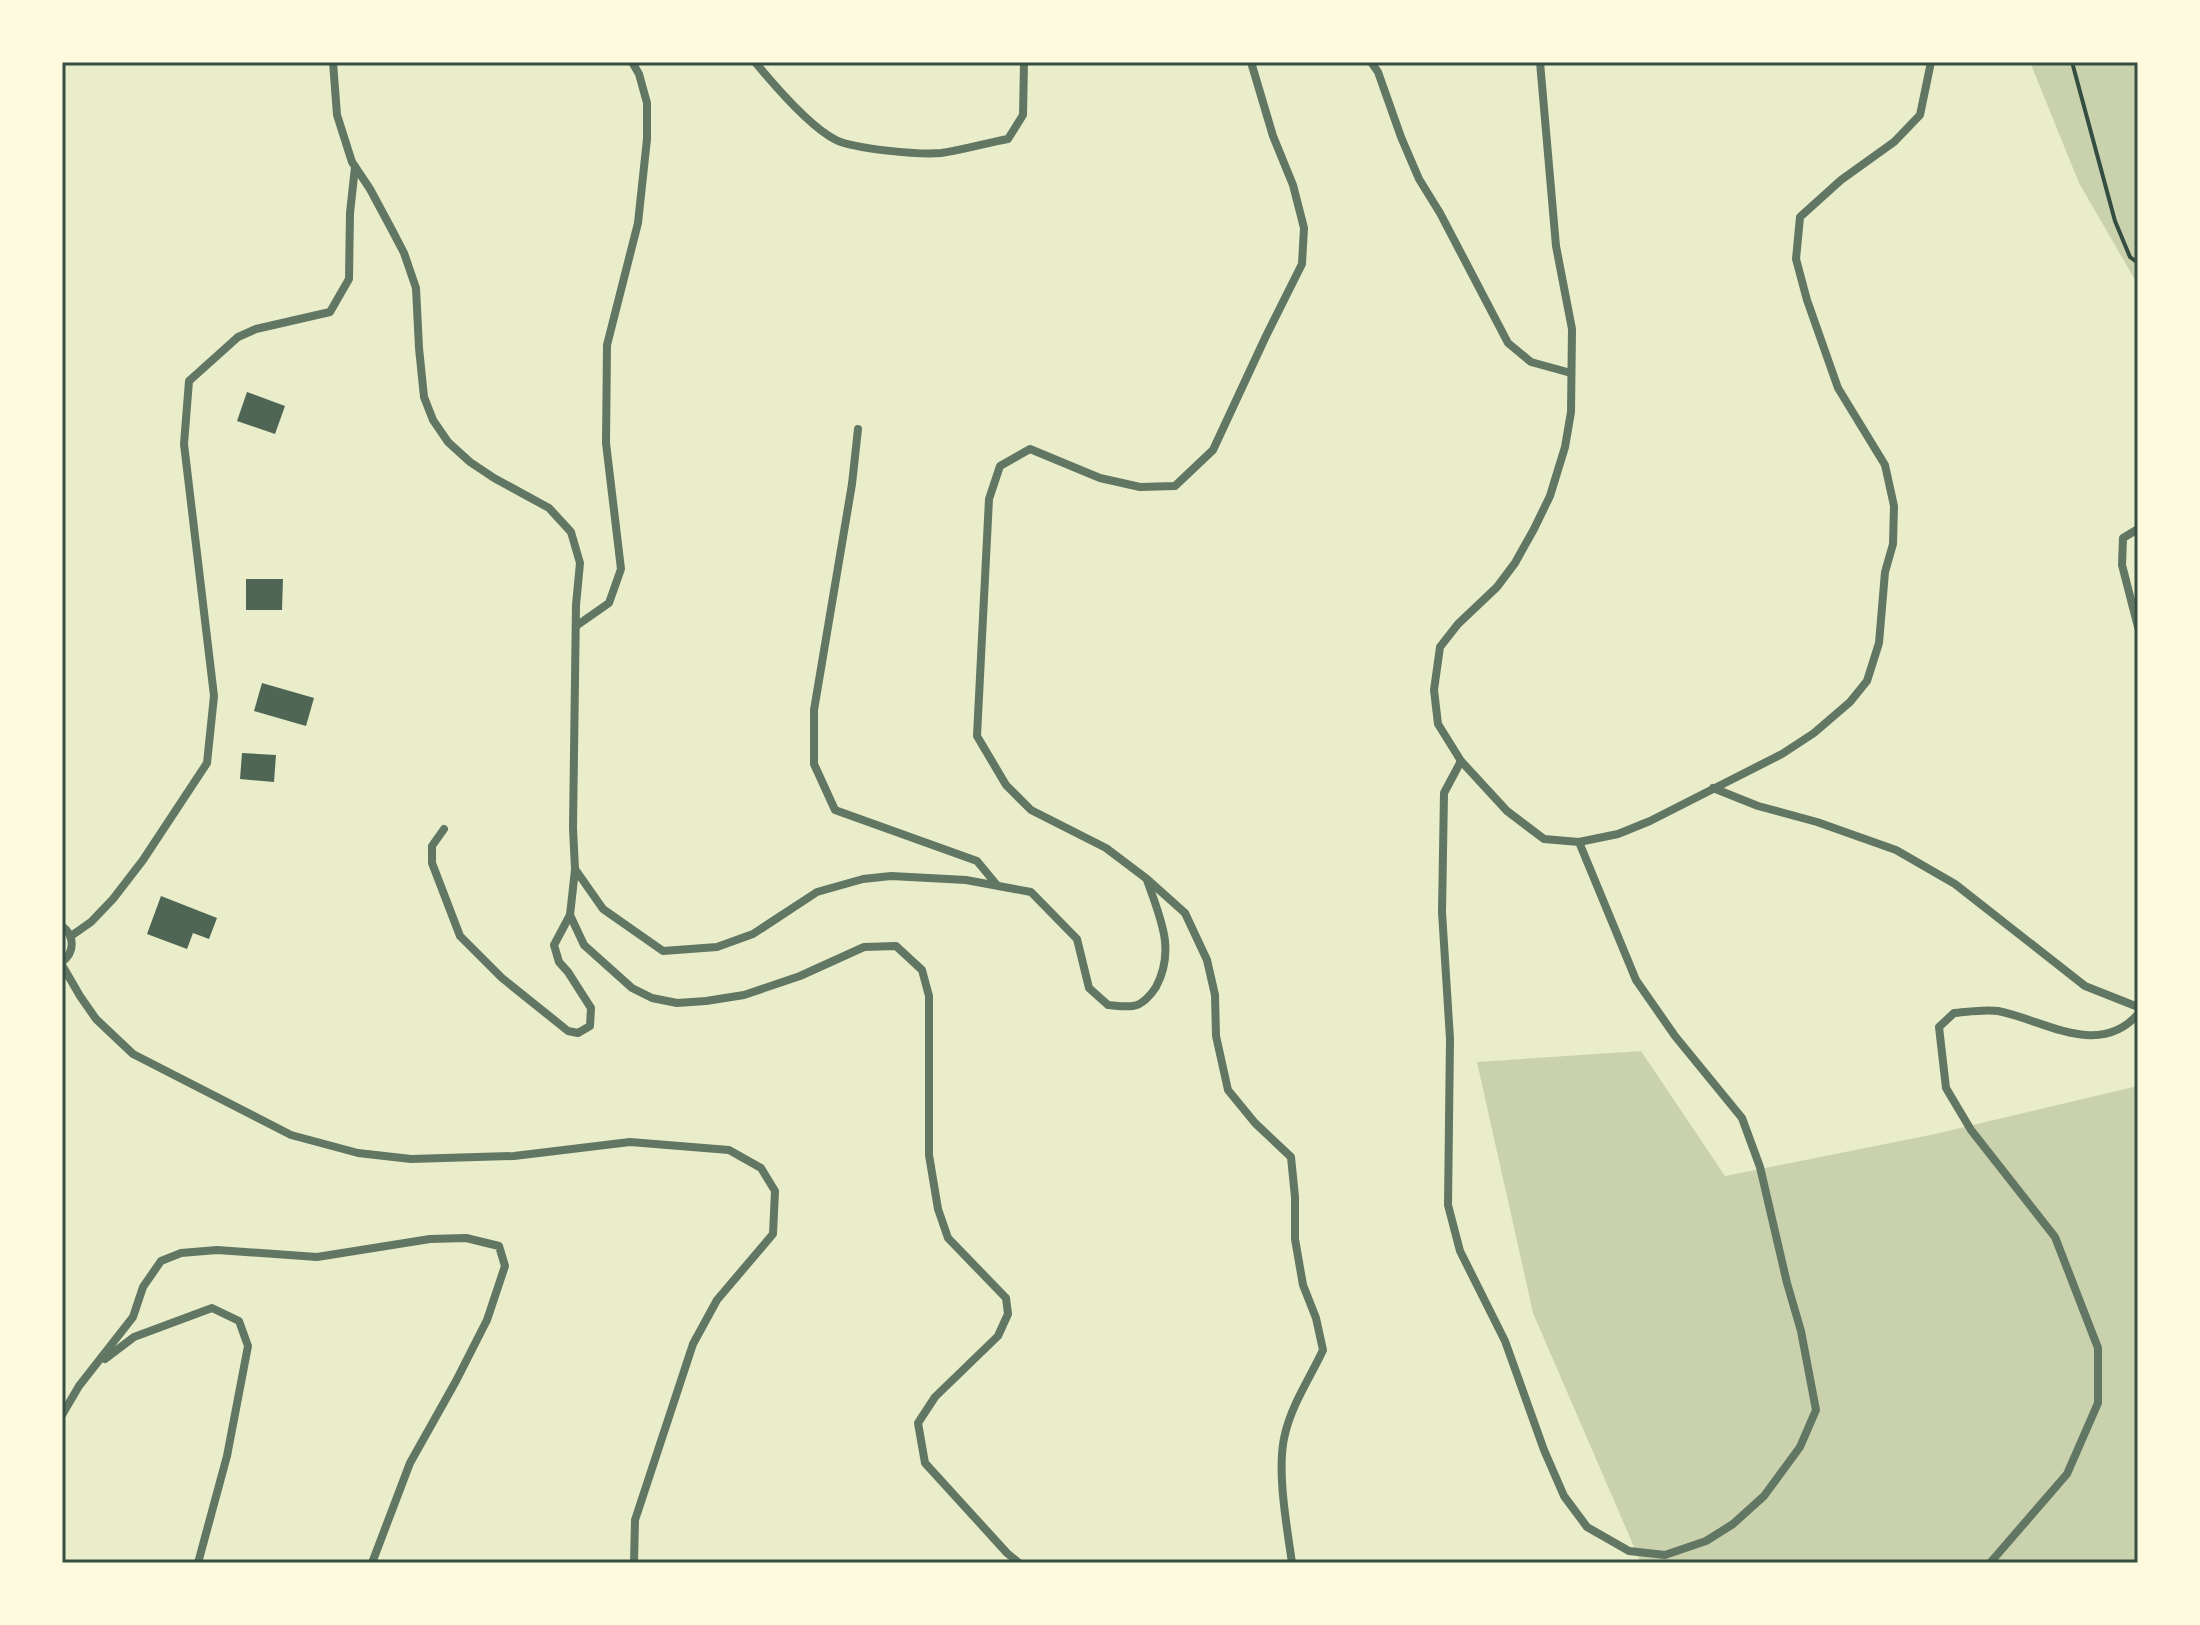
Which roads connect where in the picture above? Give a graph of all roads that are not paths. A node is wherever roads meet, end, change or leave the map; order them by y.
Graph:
1 (333, 62) edge
2 (632, 62) edge
3 (755, 62) edge
4 (1024, 62) edge
5 (1251, 62) edge
6 (1371, 62) edge
7 (1540, 62) edge
8 (1931, 62) edge
9 (355, 166) junction
10 (1571, 373) junction
11 (858, 429) dead end
12 (2138, 529) edge
13 (576, 626) junction
14 (2138, 627) edge
15 (1461, 761) junction
16 (1713, 788) junction
17 (444, 829) dead end
18 (1579, 842) junction
19 (575, 869) junction
20 (1147, 879) junction
21 (996, 885) junction
22 (570, 915) junction
23 (62, 926) edge
24 (71, 936) junction
25 (62, 964) edge
26 (2138, 1007) edge
27 (2138, 1014) edge
28 (95, 1366) junction
29 (62, 1415) edge
30 (198, 1563) edge
31 (372, 1563) edge
32 (634, 1563) edge
33 (1019, 1563) edge
34 (1292, 1563) edge
35 (1990, 1563) edge

1 - 9 street
2 - 13 street
3 - 4 street
5 - 20 street
6 - 10 street
7 - 10 street
8 - 16 street
9 - 13 street
9 - 24 street
10 - 15 street
11 - 21 street
12 - 14 street
13 - 19 street
15 - 18 street
15 - 18 street
16 - 18 street
16 - 26 street
17 - 22 street
19 - 21 street
19 - 22 street
20 - 21 street
20 - 34 street
22 - 33 street
23 - 24 street
24 - 25 street
25 - 32 street
27 - 35 street
28 - 29 street
28 - 30 street
28 - 31 street

